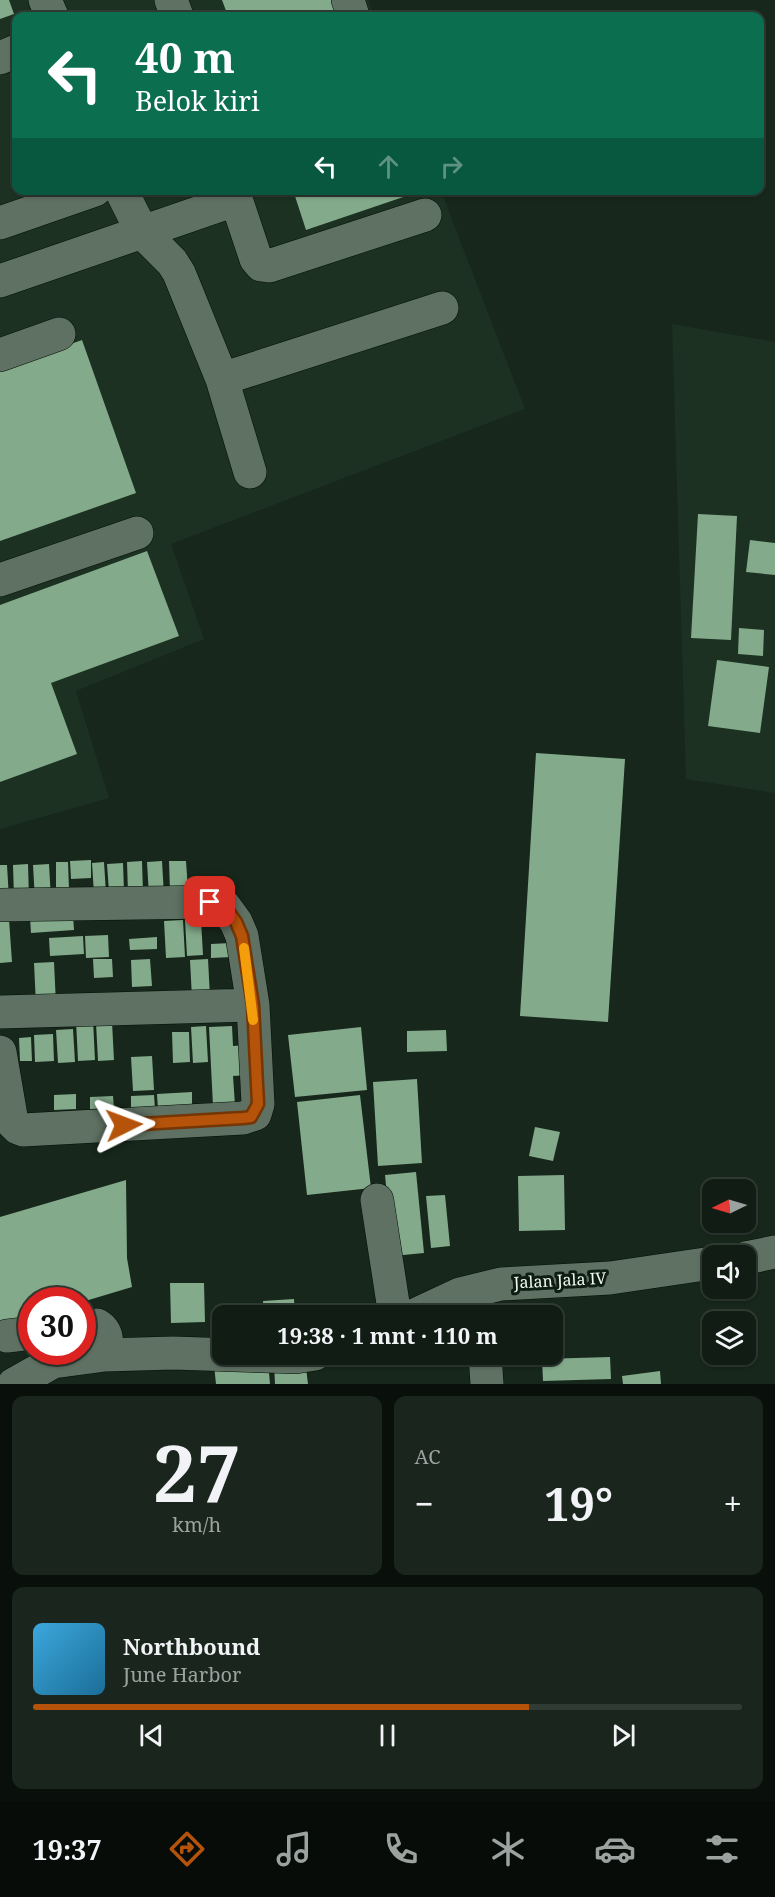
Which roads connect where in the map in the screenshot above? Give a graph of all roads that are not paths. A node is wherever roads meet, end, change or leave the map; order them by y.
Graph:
1 (81, 195) edge
2 (123, 195) edge
3 (234, 195) edge
4 (425, 215) dead end
5 (0, 223) edge
6 (141, 232) junction
7 (0, 281) edge
8 (442, 308) dead end
9 (59, 334) dead end
10 (0, 355) edge
11 (222, 378) junction
12 (250, 472) dead end
13 (137, 533) dead end
14 (0, 580) edge
15 (0, 906) edge
16 (253, 1005) junction
17 (0, 1012) edge
18 (0, 1052) edge
19 (377, 1200) dead end
20 (775, 1252) edge
21 (756, 1256) edge
22 (702, 1264) edge
23 (480, 1302) edge
24 (393, 1305) edge
25 (436, 1305) edge
26 (96, 1326) edge
27 (212, 1354) edge
28 (105, 1355) junction
29 (486, 1365) edge
30 (62, 1372) edge
31 (14, 1384) edge
32 (487, 1384) edge

1 - 5 street
2 - 6 street
3 - 4 street
3 - 6 street
6 - 7 street
6 - 11 street
8 - 11 street
9 - 10 street
11 - 12 street
13 - 14 street
15 - 16 street
16 - 17 street
16 - 18 street
19 - 24 street
20 - 21 street
22 - 23 street, Jalan Jala IV
23 - 25 street, Jalan Jala IV
26 - 28 street
27 - 28 street
28 - 30 street
29 - 32 street
30 - 31 street

